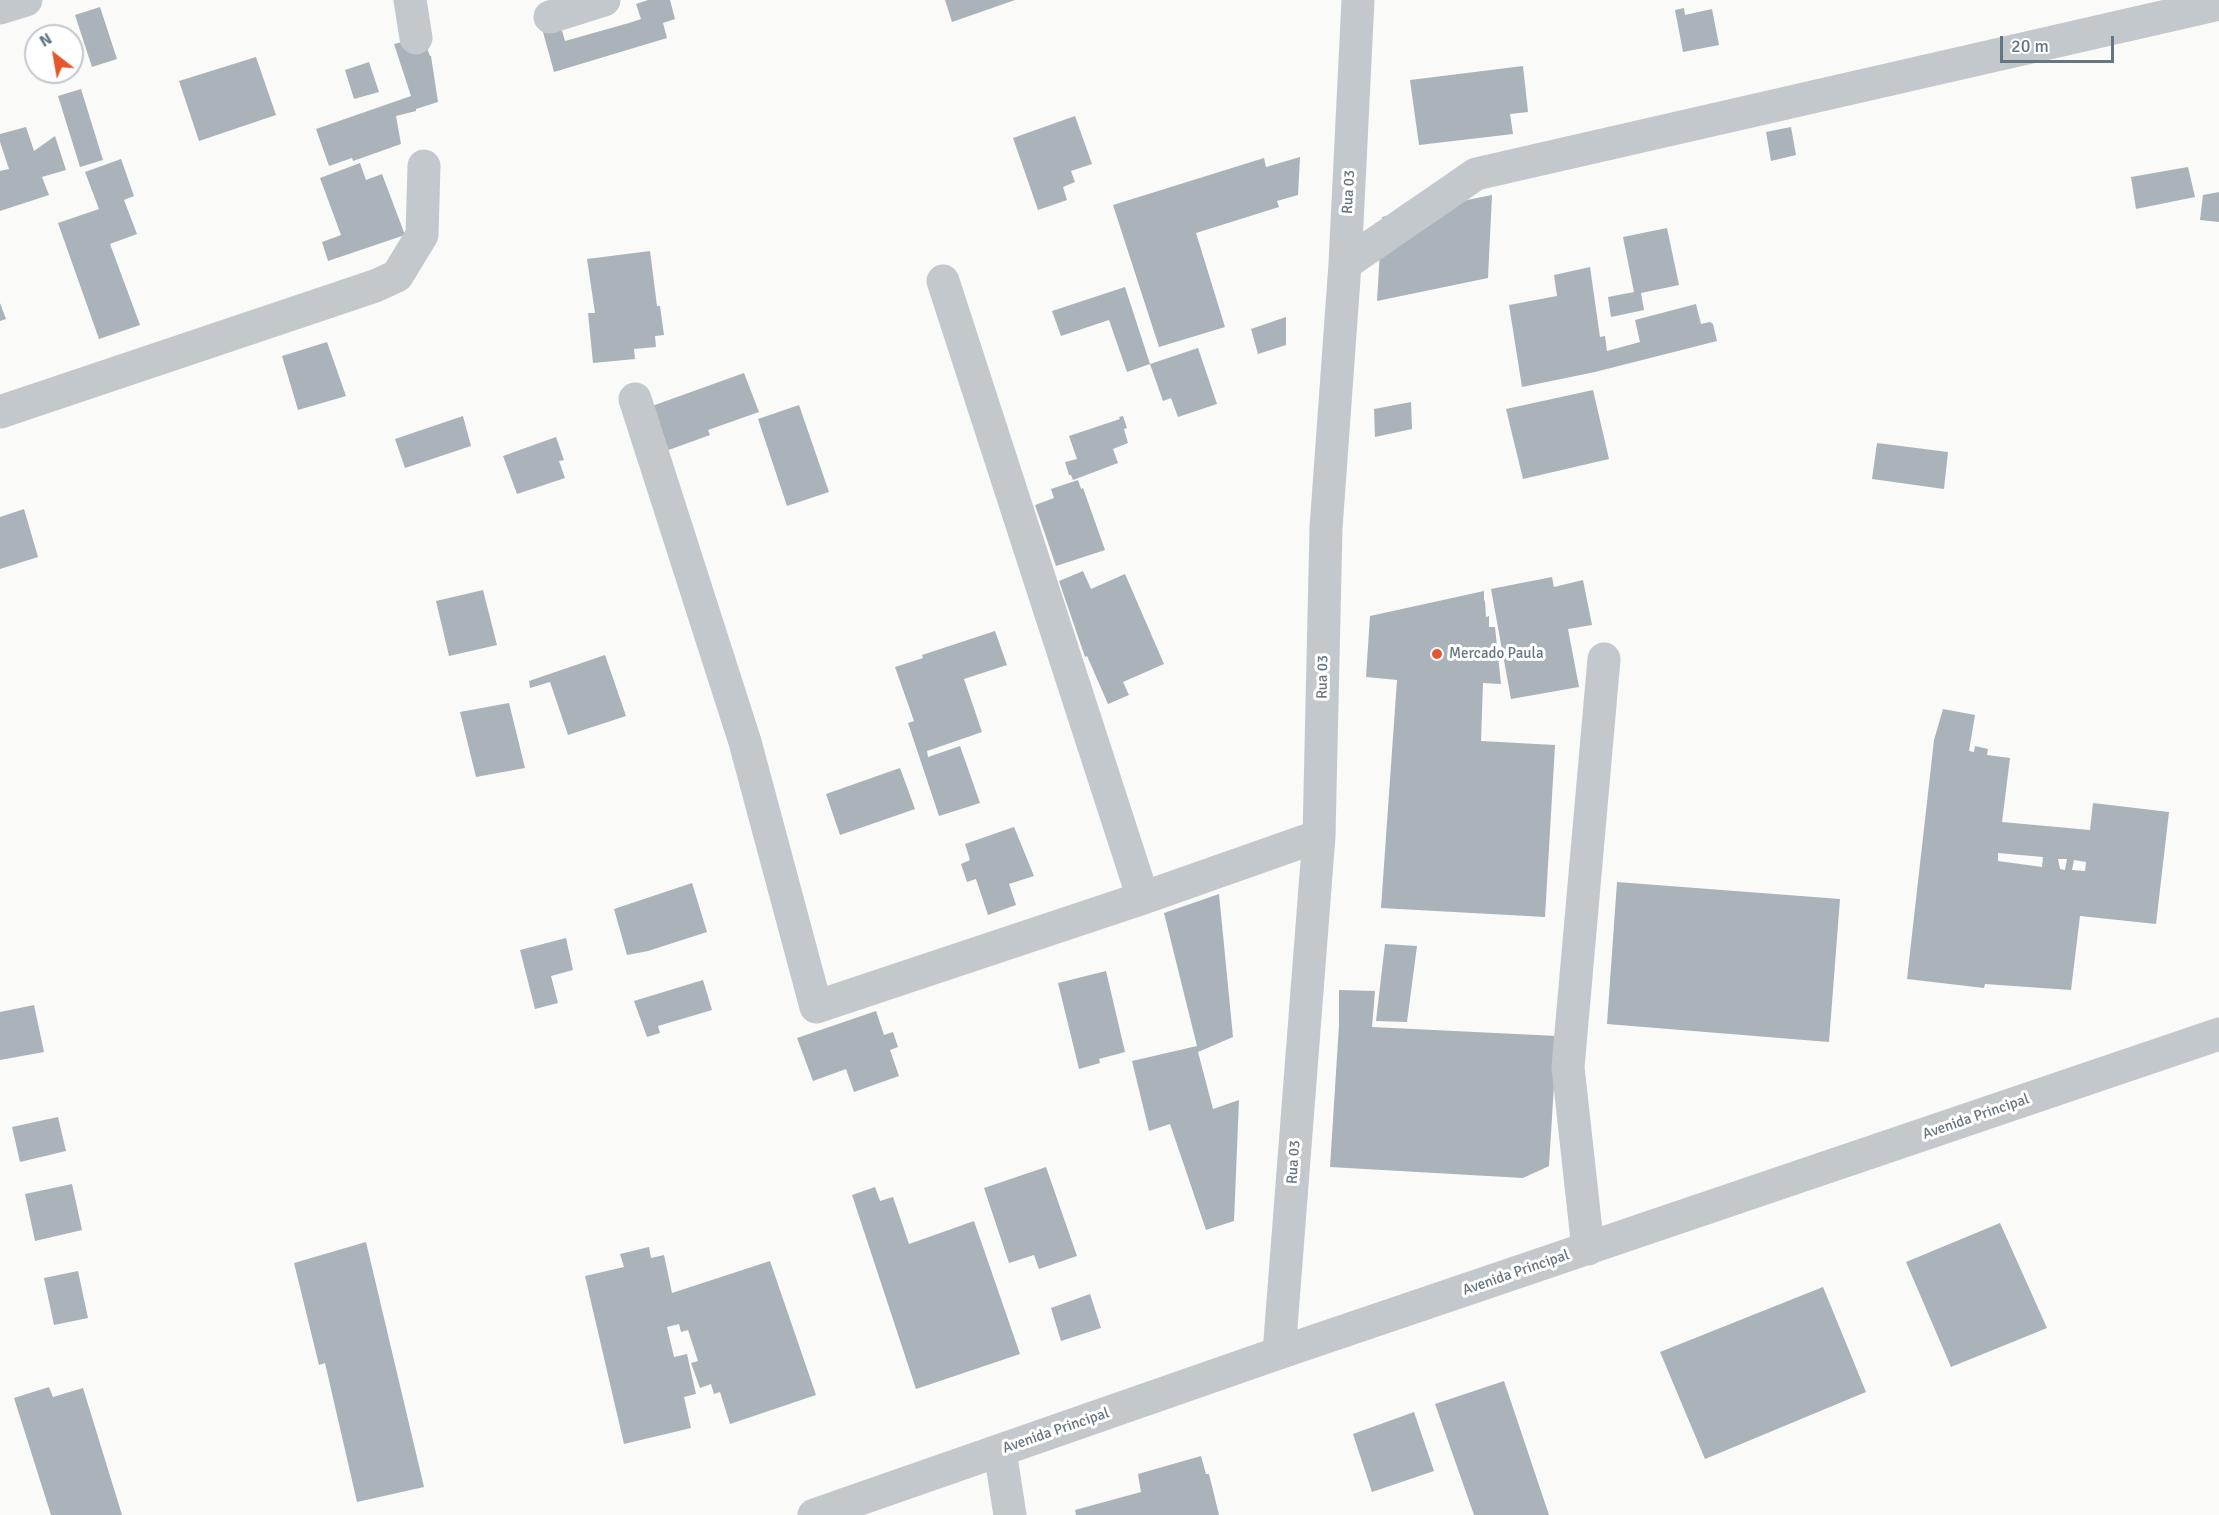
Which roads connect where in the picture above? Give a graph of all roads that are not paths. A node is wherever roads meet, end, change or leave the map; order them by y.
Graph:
1 (26, 0) edge
2 (410, 0) edge
3 (604, 0) edge
4 (1358, 0) edge
5 (2219, 4) edge
6 (0, 8) edge
7 (549, 17) dead end
8 (416, 38) dead end
9 (424, 166) dead end
10 (1345, 264) junction
11 (943, 281) dead end
12 (635, 399) dead end
13 (0, 412) edge
14 (1604, 660) dead end
15 (1319, 836) junction
16 (1143, 898) junction
17 (2219, 1034) edge
18 (1588, 1249) junction
19 (1279, 1353) junction
20 (1000, 1451) junction
21 (815, 1515) edge
22 (1010, 1515) edge

1 - 6 street
2 - 8 street
3 - 7 street
4 - 10 street, Rua 03
5 - 10 street
9 - 13 street
10 - 15 street, Rua 03
11 - 16 street
12 - 16 street
14 - 18 street
15 - 16 street
15 - 19 street, Rua 03
17 - 18 street, Avenida Principal
18 - 19 street, Avenida Principal
19 - 20 street, Avenida Principal
20 - 21 street, Avenida Principal
20 - 22 street

